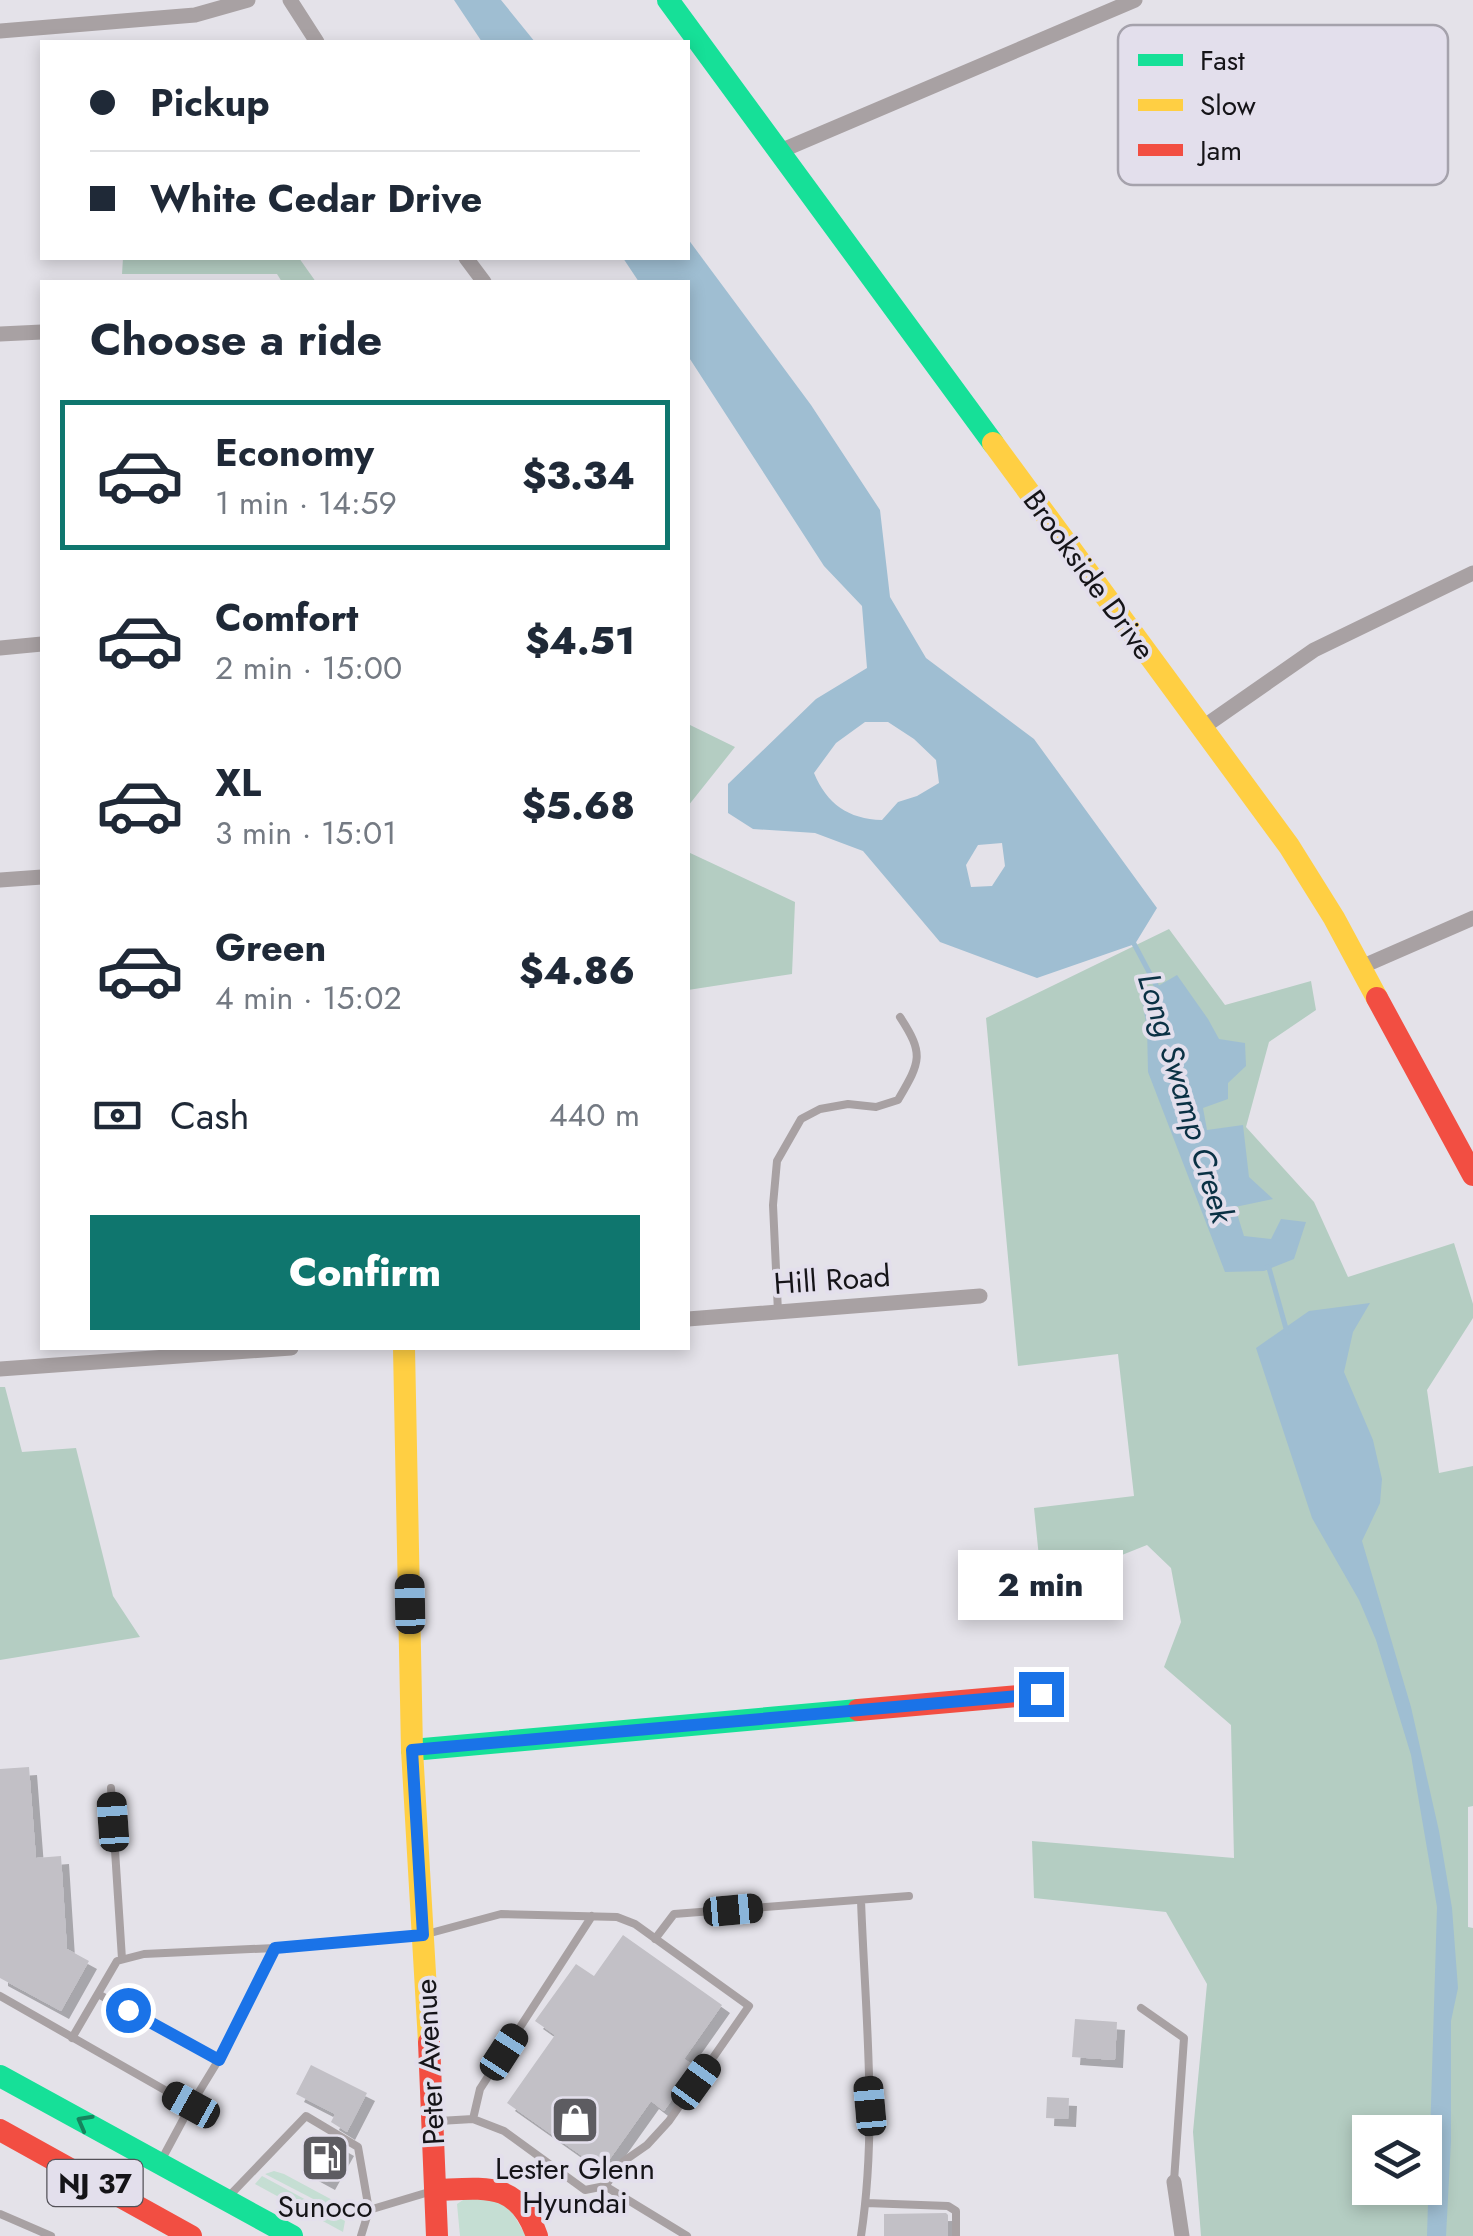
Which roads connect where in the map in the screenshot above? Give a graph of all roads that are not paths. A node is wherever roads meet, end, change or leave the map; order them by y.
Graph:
1 (248, 0) edge
2 (290, 0) edge
3 (668, 0) edge
4 (1125, 2) edge
5 (0, 31) edge
6 (316, 40) edge
7 (778, 152) junction
8 (40, 332) edge
9 (0, 334) edge
10 (1473, 573) edge
11 (40, 644) edge
12 (0, 648) edge
13 (1202, 728) junction
14 (40, 877) edge
15 (0, 880) edge
16 (1473, 918) edge
17 (1361, 967) junction
18 (900, 1017) dead end
19 (1473, 1175) edge
20 (980, 1296) dead end
21 (778, 1312) junction
22 (690, 1319) edge
23 (231, 1350) edge
24 (404, 1350) edge
25 (0, 1369) edge
26 (1041, 1694) dead end
27 (412, 1750) junction
28 (111, 1788) dead end
29 (908, 1896) dead end
30 (861, 1900) junction
31 (592, 1916) junction
32 (423, 1935) junction
33 (654, 1939) junction
34 (275, 1948) junction
35 (122, 1959) junction
36 (98, 1994) junction
37 (0, 1996) edge
38 (1141, 2008) dead end
39 (72, 2038) junction
40 (219, 2060) junction
41 (0, 2076) edge
42 (191, 2105) junction
43 (474, 2119) junction
44 (434, 2121) junction
45 (14, 2142) edge
46 (160, 2163) junction
47 (1174, 2182) joint
48 (605, 2186) junction
49 (436, 2190) junction
50 (226, 2200) junction
51 (866, 2203) junction
52 (368, 2210) junction
53 (0, 2214) edge
54 (160, 2227) edge
55 (51, 2236) edge
56 (191, 2236) edge
57 (292, 2236) edge
58 (360, 2236) edge
59 (436, 2236) edge
60 (536, 2236) edge
61 (687, 2236) edge
62 (861, 2236) edge
63 (956, 2236) edge
64 (1182, 2236) edge

1 - 5 street
2 - 6 street
3 - 7 main road, Brookside Drive
4 - 7 street
7 - 13 main road, Brookside Drive
8 - 9 street
10 - 13 street
11 - 12 street
13 - 17 main road, Brookside Drive
14 - 15 street
16 - 17 street
17 - 19 main road, Brookside Drive
18 - 21 lane
20 - 21 street, Hill Road
21 - 22 street, Hill Road
23 - 25 street
24 - 27 main road, Peter Avenue
26 - 27 main road
27 - 32 main road, Peter Avenue
28 - 35 lane
29 - 30 lane
30 - 33 lane
30 - 51 lane
31 - 32 lane
31 - 33 lane
31 - 43 lane
32 - 34 lane
32 - 44 main road, Peter Avenue
33 - 48 lane
34 - 35 lane
34 - 40 lane
35 - 36 lane
36 - 39 lane
36 - 40 lane
37 - 39 lane
38 - 47 lane
39 - 42 lane
40 - 42 lane
46 -> 41 main road, NJ 37
42 - 46 lane
43 - 44 lane
43 - 48 lane
44 - 49 main road, Peter Avenue
45 - 54 main road, NJ 37
46 - 50 main road, NJ 37
47 - 64 street
48 - 61 lane
49 - 52 lane
49 - 59 main road, Peter Avenue
49 - 60 main road
50 - 52 lane
50 - 57 main road, NJ 37
51 - 62 lane
51 - 63 lane
52 - 58 lane
53 - 55 lane
54 - 56 main road, NJ 37

